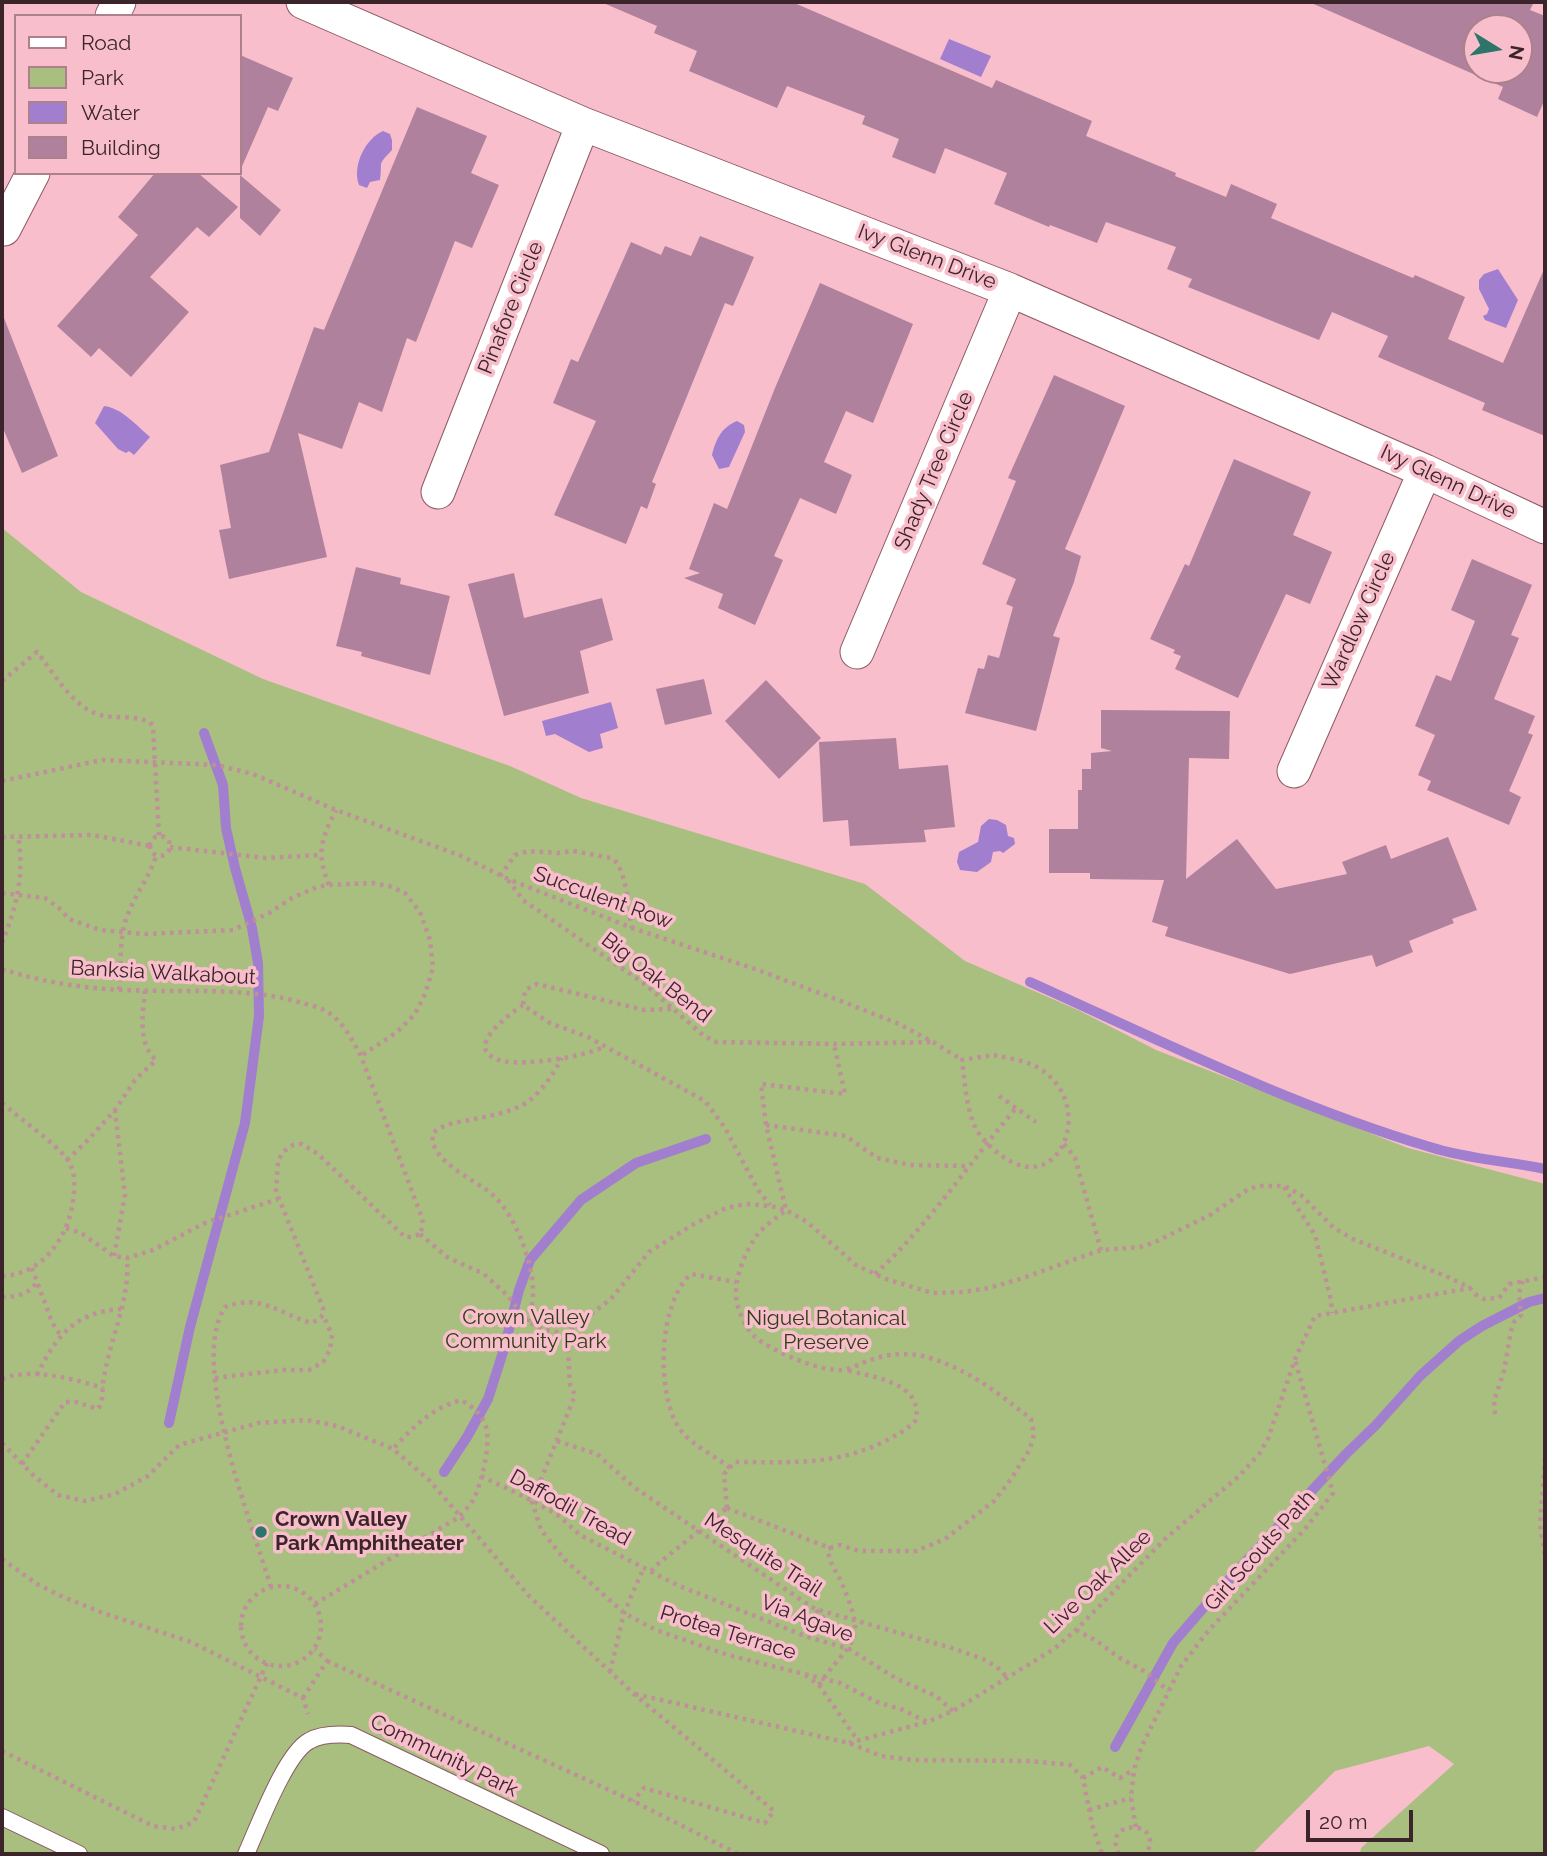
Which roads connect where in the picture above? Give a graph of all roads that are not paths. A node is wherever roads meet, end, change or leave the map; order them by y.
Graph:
1 (303, 2) edge
2 (583, 124) junction
3 (32, 175) edge
4 (5, 229) dead end
5 (1010, 290) junction
6 (1425, 471) junction
7 (438, 492) dead end
8 (1545, 527) edge
9 (857, 652) dead end
10 (1294, 771) dead end
11 (2, 1817) edge
12 (79, 1854) edge
13 (246, 1854) edge
14 (601, 1854) edge

1 - 2 street, Ivy Glenn Drive
2 - 5 street, Ivy Glenn Drive
2 - 7 street, Pinafore Circle
3 - 4 street
5 - 6 street, Ivy Glenn Drive
5 - 9 street, Shady Tree Circle
6 - 8 street, Ivy Glenn Drive
6 - 10 street, Wardlow Circle
11 - 12 lane
13 - 14 lane, Community Park

